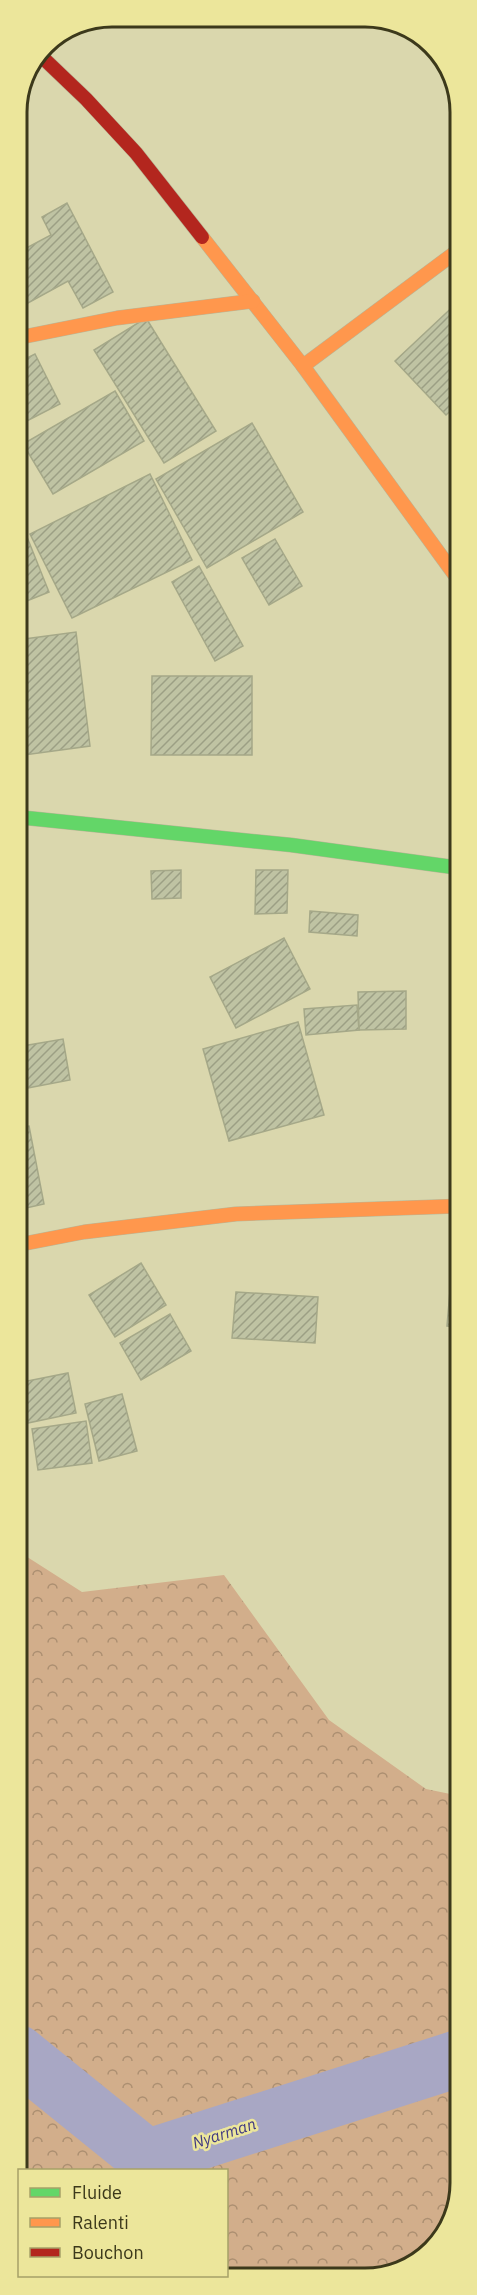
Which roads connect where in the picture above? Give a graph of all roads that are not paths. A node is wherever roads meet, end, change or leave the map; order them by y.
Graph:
1 (45, 59) edge
2 (450, 256) edge
3 (253, 301) junction
4 (27, 336) edge
5 (303, 366) junction
6 (450, 568) edge
7 (27, 818) edge
8 (450, 867) edge
9 (450, 1206) edge
10 (27, 1243) edge

1 - 3 street
2 - 5 street
3 - 4 street
3 - 5 street
5 - 6 street
7 - 8 street
9 - 10 street

